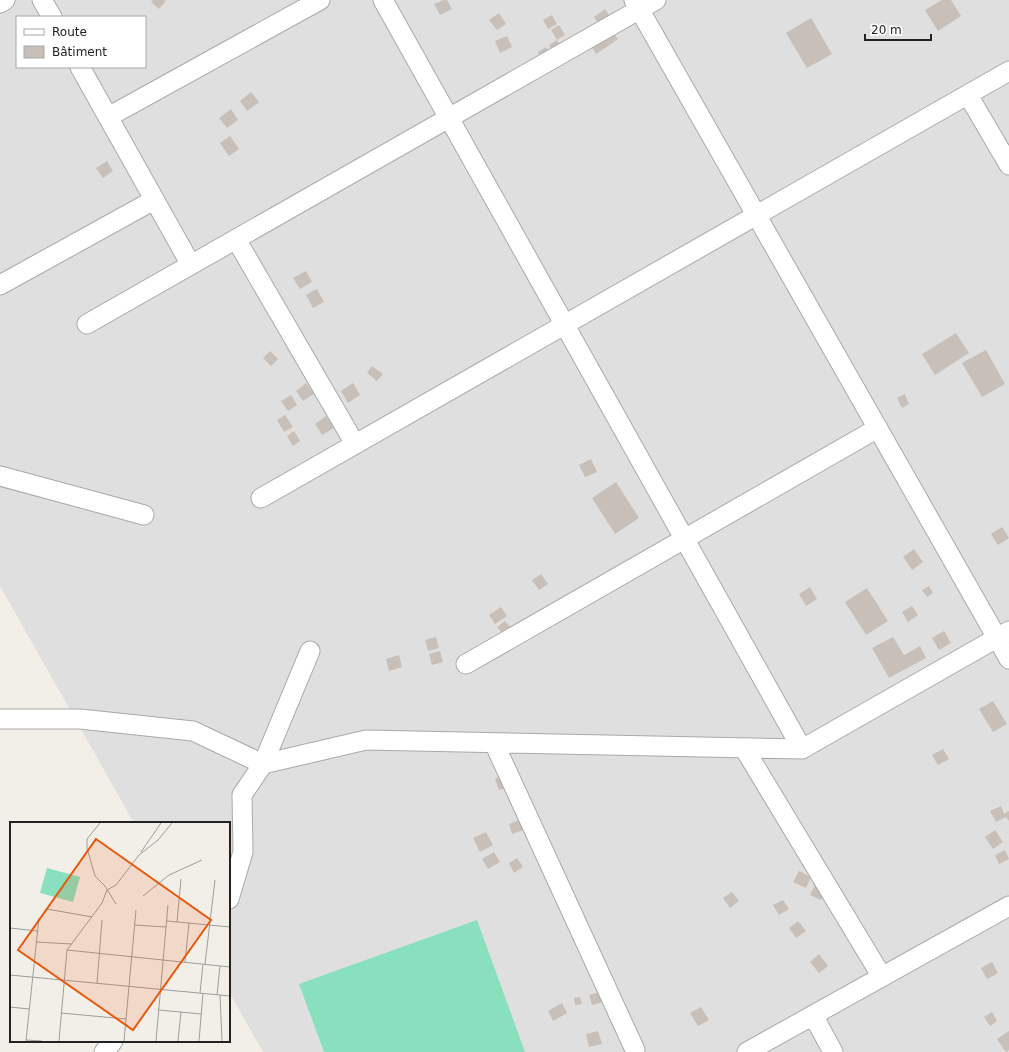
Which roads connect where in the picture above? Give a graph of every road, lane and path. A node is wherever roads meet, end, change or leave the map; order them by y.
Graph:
1 (5, 0) edge
2 (42, 0) edge
3 (320, 0) edge
4 (384, 0) edge
5 (656, 0) edge
6 (0, 3) edge
7 (637, 5) edge
8 (51, 16) edge
9 (81, 68) edge
10 (1009, 71) edge
11 (968, 95) junction
12 (108, 117) junction
13 (449, 118) junction
14 (1009, 165) edge
15 (154, 200) junction
16 (756, 215) junction
17 (236, 239) junction
18 (191, 265) junction
19 (0, 285) edge
20 (87, 324) dead end
21 (565, 324) junction
22 (878, 428) junction
23 (355, 444) junction
24 (0, 476) edge
25 (261, 498) dead end
26 (144, 515) dead end
27 (685, 539) junction
28 (1003, 634) edge
29 (310, 651) dead end
30 (1009, 659) edge
31 (466, 664) dead end
32 (0, 719) edge
33 (494, 743) junction
34 (744, 748) junction
35 (802, 749) junction
36 (263, 764) junction
37 (230, 896) edge
38 (1009, 906) edge
39 (882, 977) junction
40 (813, 1015) junction
41 (112, 1042) edge
42 (635, 1050) dead end
43 (104, 1052) edge
44 (747, 1052) edge
45 (834, 1052) edge

1 - 6 street
2 - 8 street
3 - 12 street
4 - 13 street
5 - 7 street
7 - 13 street
7 - 16 street
9 - 12 street
10 - 11 street
11 - 14 street
11 - 16 street
12 - 15 street
13 - 17 street
13 - 21 street
15 - 18 street
15 - 19 street
16 - 21 street
16 - 22 street
17 - 18 street
17 - 23 street
18 - 20 street
21 - 23 street
21 - 27 street
22 - 27 street
22 - 28 street
23 - 25 street
24 - 26 street
27 - 31 street
27 - 35 street
28 - 30 street
28 - 35 street
29 - 36 street
32 - 36 street
33 - 34 street
33 - 36 street
33 - 42 street
34 - 35 street
34 - 39 street
36 - 37 street
38 - 39 street
39 - 40 street
40 - 44 street
40 - 45 street
41 - 43 street

